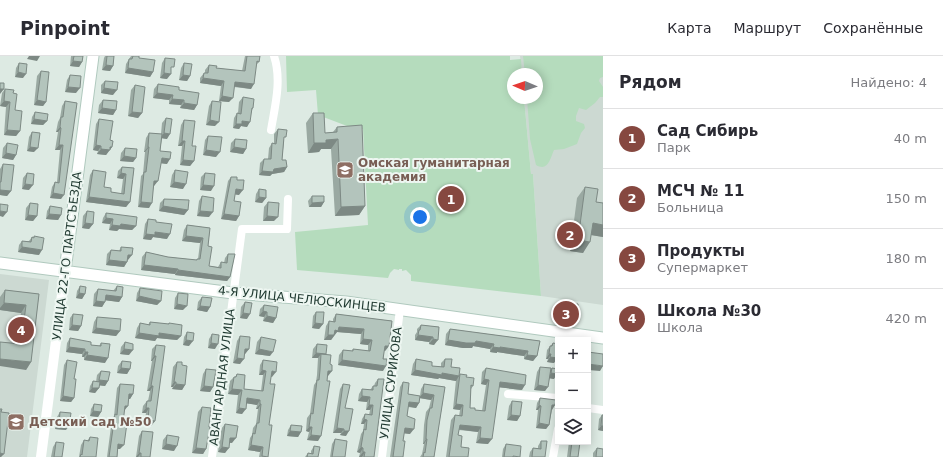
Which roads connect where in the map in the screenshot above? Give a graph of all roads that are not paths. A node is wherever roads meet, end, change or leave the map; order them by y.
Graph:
1 (94, 56) edge
2 (274, 56) edge
3 (271, 130) dead end
4 (288, 199) dead end
5 (0, 263) edge
6 (65, 271) junction
7 (233, 293) junction
8 (400, 309) junction
9 (569, 337) edge
10 (591, 338) edge
11 (603, 338) edge
12 (508, 394) dead end
13 (555, 398) edge
14 (591, 408) edge
15 (603, 410) edge
16 (555, 445) edge
17 (41, 457) edge
18 (212, 457) edge
19 (382, 457) edge
20 (553, 457) edge

1 - 6 main road, УЛИЦА 22-ГО ПАРТСЪЕЗДА
2 - 3 street
4 - 7 street, АВАНГАРДНАЯ УЛИЦА
5 - 6 main road, 4-Я УЛИЦА ЧЕЛЮСКИНЦЕВ
6 - 7 main road, 4-Я УЛИЦА ЧЕЛЮСКИНЦЕВ
6 - 17 street, УЛИЦА 22-ГО ПАРТСЪЕЗДА
7 - 8 main road, 4-Я УЛИЦА ЧЕЛЮСКИНЦЕВ
7 - 18 street, АВАНГАРДНАЯ УЛИЦА
8 - 9 main road, 4-Я УЛИЦА ЧЕЛЮСКИНЦЕВ
8 - 19 street, УЛИЦА СУРИКОВА
10 - 11 main road, 4-Я УЛИЦА ЧЕЛЮСКИНЦЕВ
12 - 13 street
14 - 15 street
16 - 20 street

